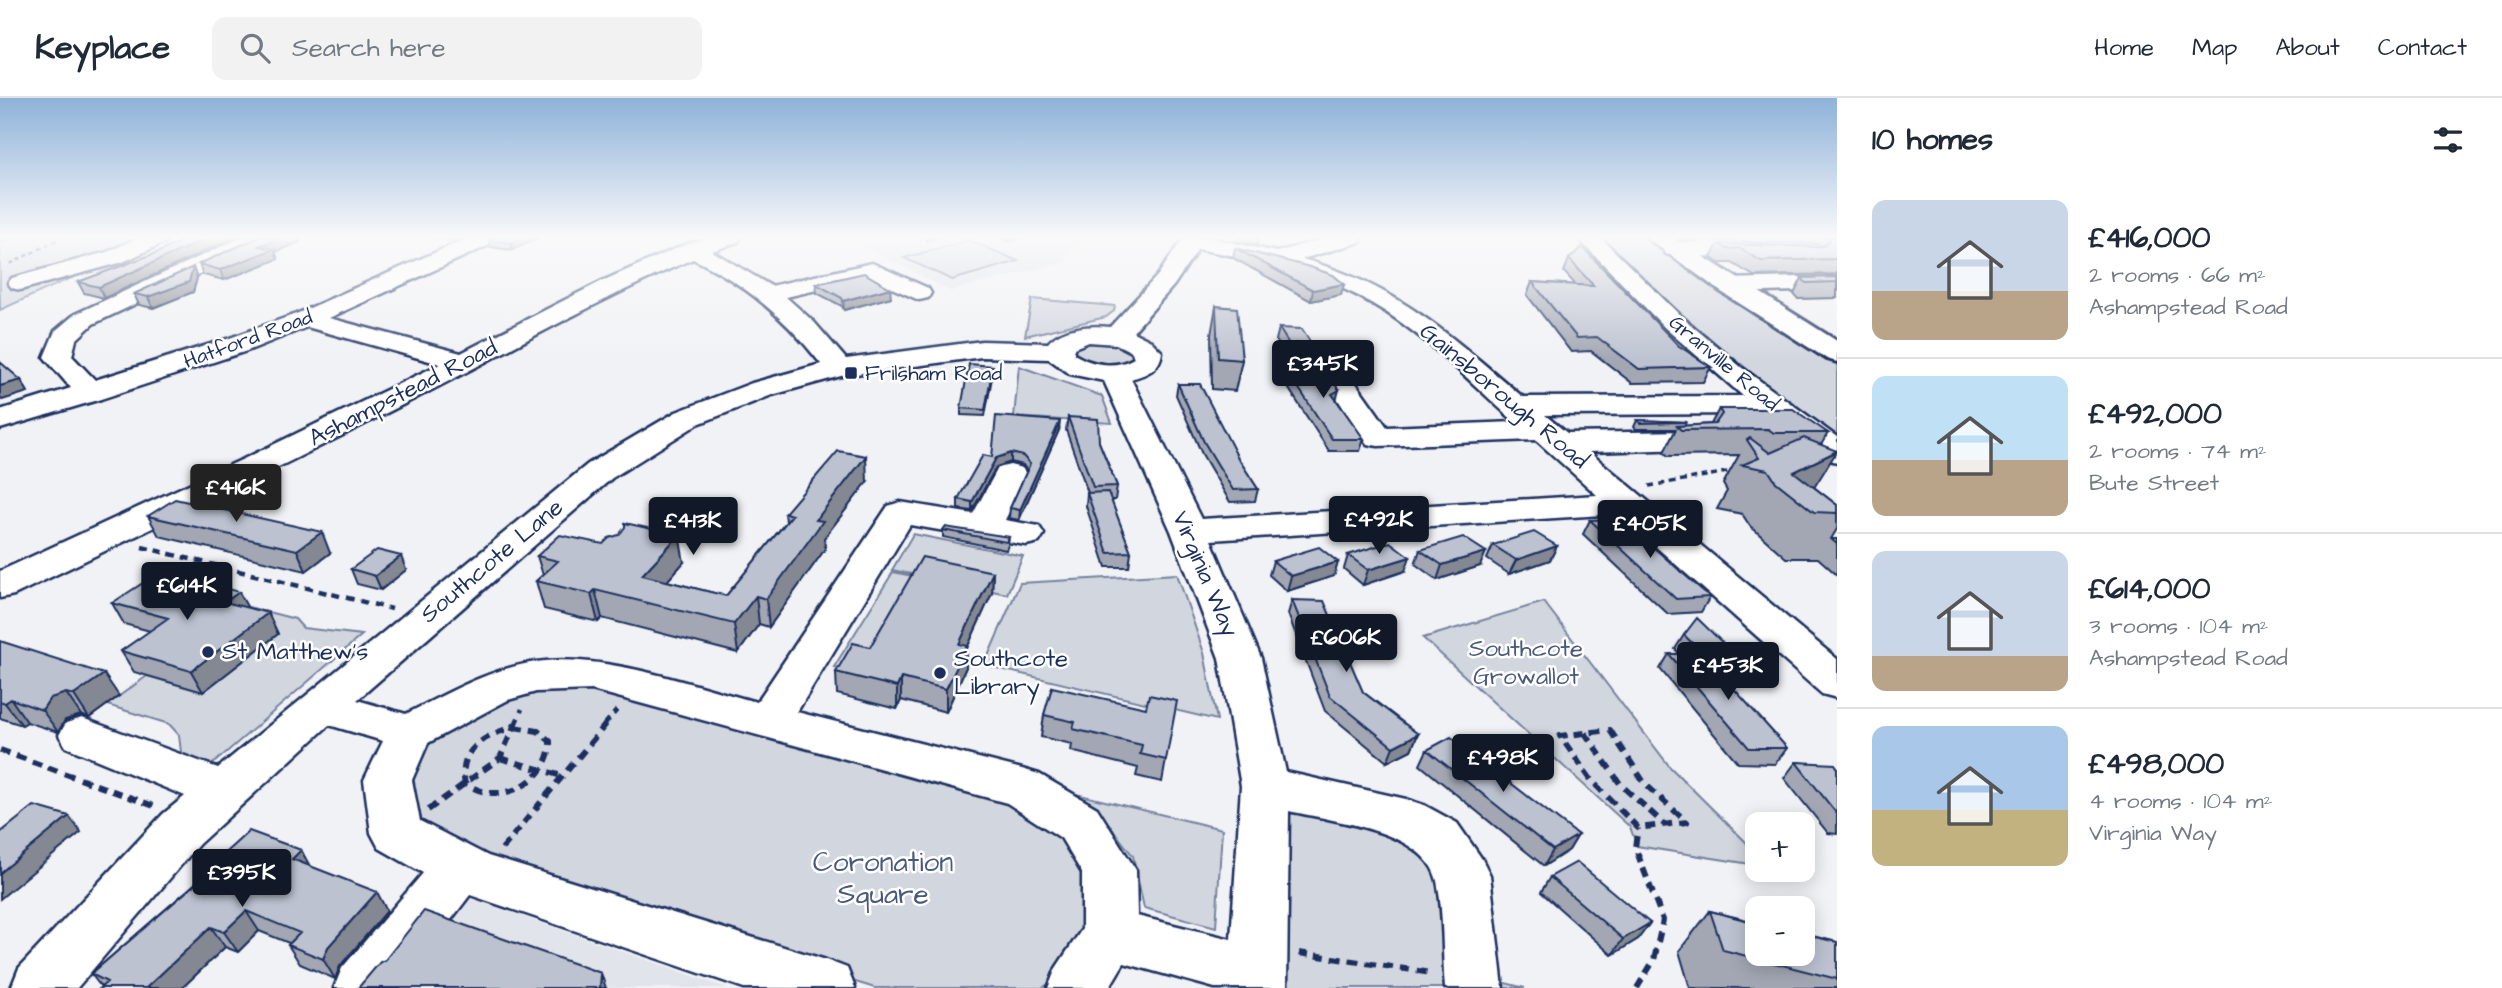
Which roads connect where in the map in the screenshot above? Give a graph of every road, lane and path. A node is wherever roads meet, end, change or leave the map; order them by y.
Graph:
1 (36, 279) edge
2 (168, 279) edge
3 (396, 279) edge
4 (625, 279) edge
5 (743, 279) edge
6 (835, 279) edge
7 (889, 279) edge
8 (1167, 279) edge
9 (1335, 279) edge
10 (1630, 279) edge
11 (1718, 279) edge
12 (20, 283) dead end
13 (1837, 283) edge
14 (1729, 286) junction
15 (919, 293) dead end
16 (767, 294) junction
17 (306, 319) junction
18 (1059, 351) junction
19 (1837, 353) edge
20 (1115, 354) junction
21 (465, 362) junction
22 (1297, 363) edge
23 (839, 368) junction
24 (90, 393) junction
25 (1772, 405) junction
26 (1518, 406) junction
27 (0, 420) edge
28 (1554, 437) junction
29 (1690, 440) edge
30 (1837, 452) edge
31 (1741, 472) dead end
32 (1010, 475) dead end
33 (1624, 497) junction
34 (984, 527) junction
35 (1189, 531) junction
36 (525, 533) junction
37 (1026, 534) dead end
38 (104, 537) junction
39 (569, 543) edge
40 (0, 586) edge
41 (425, 617) junction
42 (536, 677) junction
43 (1837, 683) edge
44 (635, 687) junction
45 (321, 706) junction
46 (768, 721) junction
47 (514, 727) junction
48 (410, 732) junction
49 (1585, 733) junction
50 (82, 735) dead end
51 (0, 750) edge
52 (500, 758) junction
53 (544, 771) junction
54 (562, 776) junction
55 (465, 783) junction
56 (1265, 786) junction
57 (208, 805) junction
58 (1665, 825) junction
59 (1639, 828) junction
60 (397, 833) junction
61 (470, 872) junction
62 (1110, 933) junction
63 (1259, 969) edge
64 (1455, 981) edge
65 (40, 988) edge
66 (363, 988) edge
67 (826, 988) edge
68 (1077, 988) edge
69 (1637, 988) edge

1 - 12 street
2 - 24 street
3 - 17 street, Hatford Road
4 - 21 street, Ashampstead Road
5 - 16 street
6 - 16 street
7 - 15 street
8 - 20 street
9 - 26 street, Gainsborough Road
10 - 25 street, Granville Road
11 - 14 main road
13 - 14 street
14 - 19 main road
16 - 23 street
17 - 21 street
17 - 24 street, Hatford Road
18 - 20 street
18 - 20 street
18 - 23 street, Southcote Lane
20 - 35 street, Virginia Way
21 - 38 street, Ashampstead Road
22 - 28 street
23 - 36 street, Southcote Lane
24 - 27 street, Hatford Road
25 - 26 street
25 - 30 street, Granville Road
26 - 28 street, Gainsborough Road
28 - 29 street
28 - 33 street, Gainsborough Road
31 - 33 path
32 - 34 street
33 - 35 street
33 - 43 street, Gainsborough Road
34 - 37 street
34 - 46 street
35 - 56 street, Virginia Way
36 - 39 street
36 - 41 street, Southcote Lane
38 - 40 street, Ashampstead Road
38 - 41 path
41 - 45 street, Southcote Lane
42 - 44 street
42 - 47 path
42 - 48 street
44 - 46 street
44 - 54 path
45 - 48 street
45 - 57 street, Southcote Lane
46 - 62 street
47 - 52 path
47 - 53 path
47 - 55 path
48 - 60 street
49 - 58 path
49 - 58 path
49 - 59 path
50 - 57 street
51 - 57 path
52 - 53 path
52 - 55 path
53 - 54 path
53 - 55 path
54 - 61 path
55 - 60 path
56 - 63 street, Virginia Way
56 - 64 street
57 - 65 street, Southcote Lane
58 - 59 path
59 - 69 path
60 - 61 street
61 - 66 street
61 - 67 street
62 - 63 street
62 - 68 street
63 - 64 path

